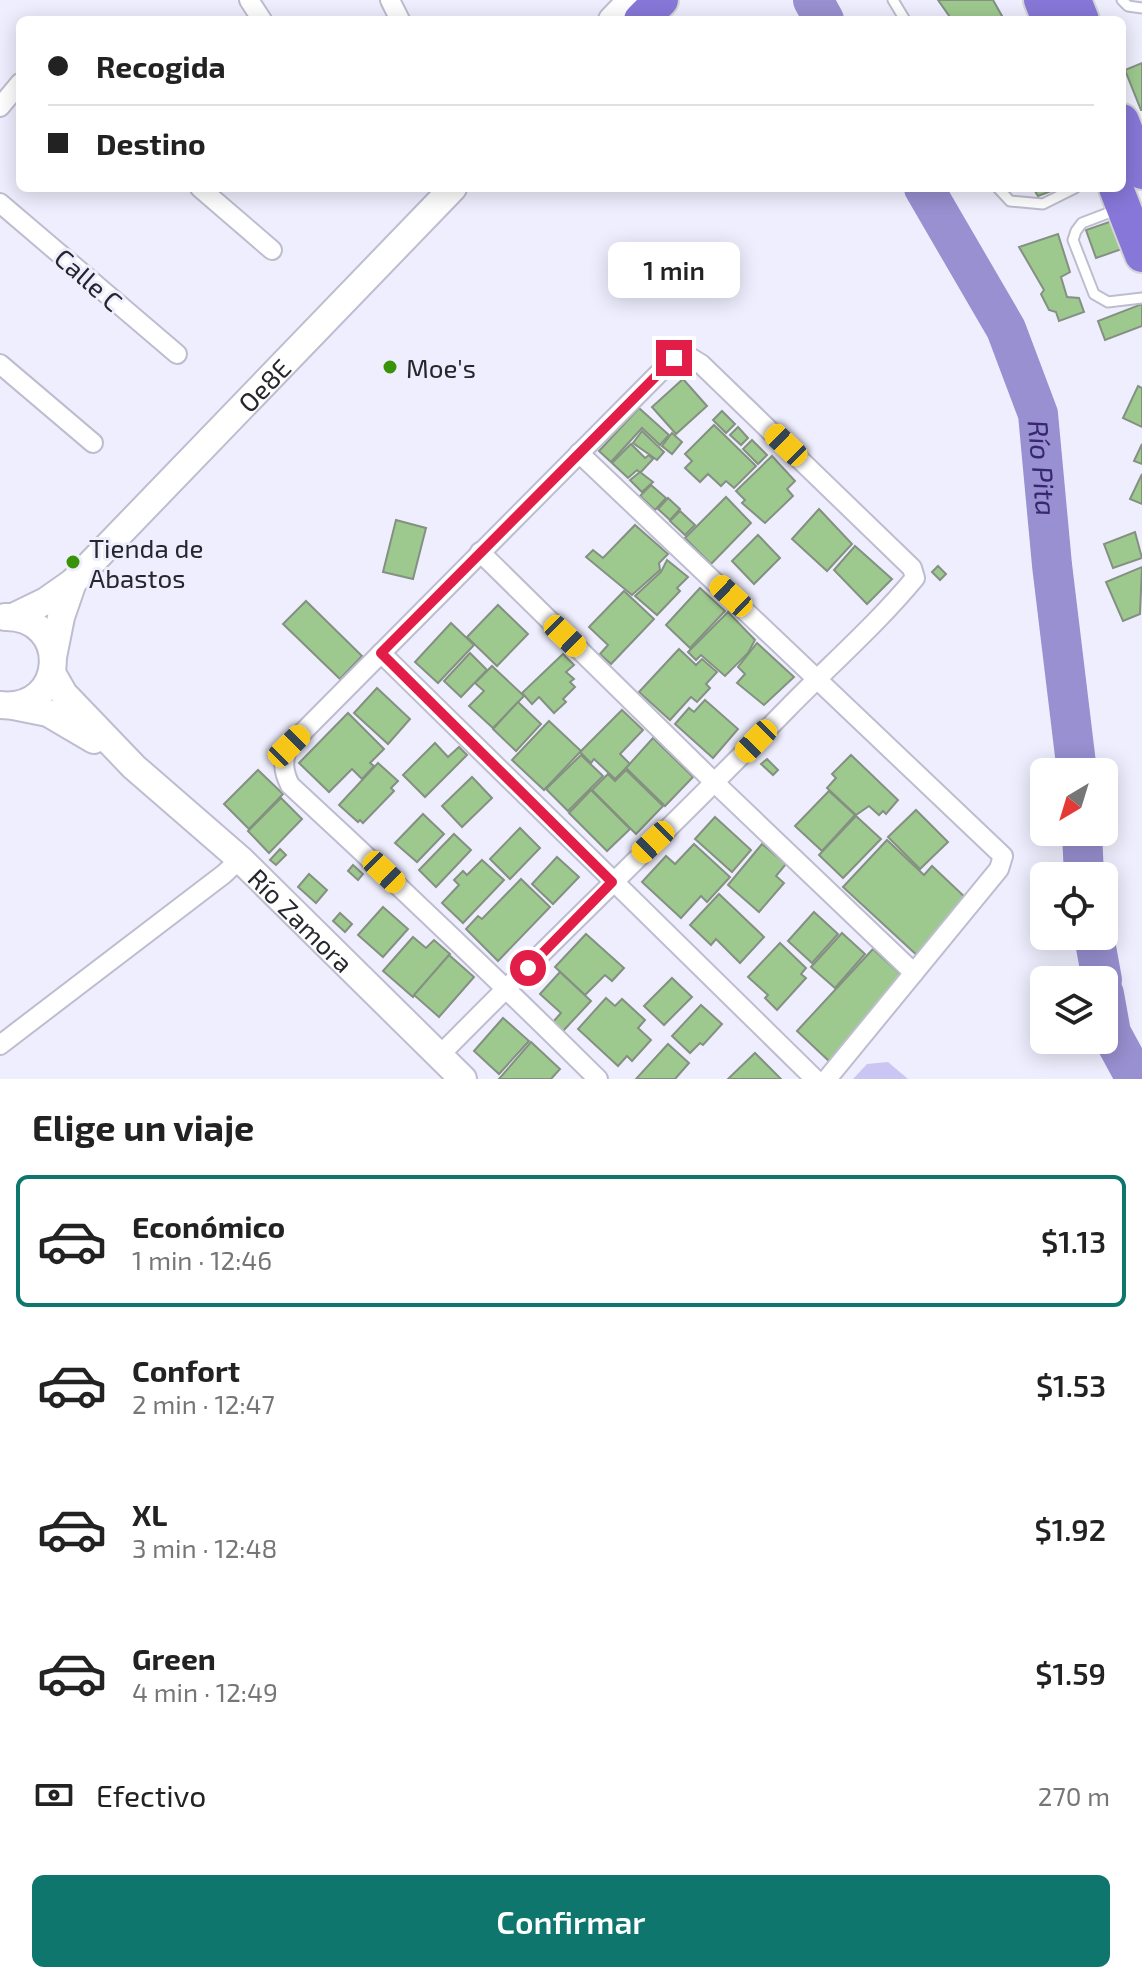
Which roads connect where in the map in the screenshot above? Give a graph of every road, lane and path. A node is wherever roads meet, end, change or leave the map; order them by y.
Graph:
1 (631, 0) edge
2 (661, 0) edge
3 (1122, 0) edge
4 (1142, 8) edge
5 (616, 16) edge
6 (645, 16) edge
7 (16, 88) edge
8 (0, 107) edge
9 (1126, 131) edge
10 (1142, 172) edge
11 (205, 192) edge
12 (449, 192) edge
13 (1002, 192) edge
14 (1067, 192) edge
15 (1119, 198) edge
16 (0, 203) edge
17 (272, 250) dead end
18 (1142, 255) edge
19 (1142, 298) edge
20 (177, 354) dead end
21 (0, 364) edge
22 (93, 443) dead end
23 (579, 453) junction
24 (480, 552) junction
25 (73, 582) junction
26 (6, 618) edge
27 (381, 653) junction
28 (53, 665) junction
29 (818, 677) junction
30 (6, 705) edge
31 (134, 767) junction
32 (715, 783) junction
33 (240, 859) junction
34 (612, 882) junction
35 (914, 973) junction
36 (507, 989) junction
37 (0, 1045) edge
38 (440, 1055) junction
39 (463, 1079) edge
40 (598, 1079) edge
41 (815, 1079) edge
42 (827, 1079) edge

1 - 5 street
2 - 6 highway
3 - 4 lane
7 - 8 street
9 - 10 highway
11 - 17 street
12 - 25 street, Oe8E
13 - 14 lane
15 - 18 highway
15 - 19 lane
16 - 20 street, Calle C
21 - 22 street
23 - 24 street
23 - 29 street
23 - 29 street
24 - 27 street
24 - 32 street
25 - 26 street, Oe8E
25 - 28 street, Oe8E
26 - 28 street, Río Zamora
27 - 34 street
27 - 36 street
28 - 30 street
28 - 31 street, Río Zamora
29 - 32 street
29 - 35 street
30 - 31 street, Río Zamora
31 - 33 street, Río Zamora
32 - 34 street
32 - 35 street
33 - 37 street
33 - 38 street, Río Zamora
34 - 36 street
34 - 41 street
35 - 42 street
36 - 38 street
36 - 40 street
38 - 39 street, Río Zamora

